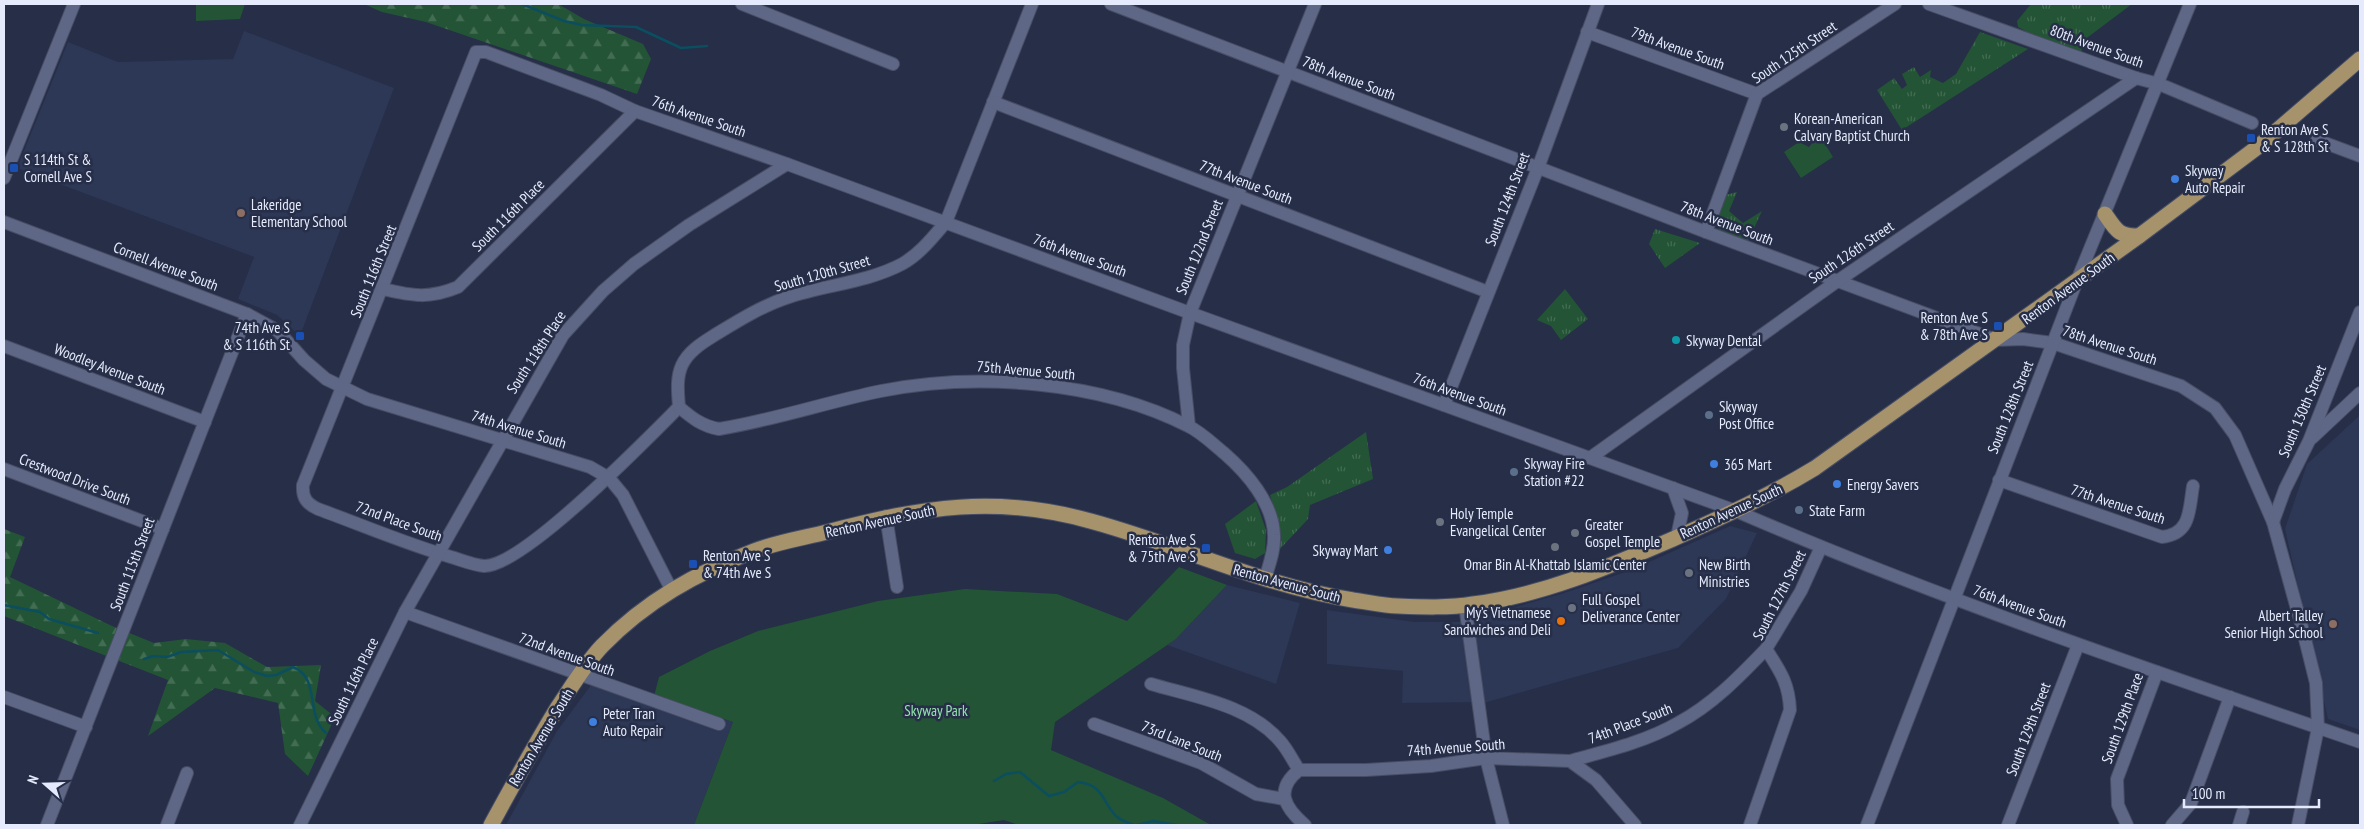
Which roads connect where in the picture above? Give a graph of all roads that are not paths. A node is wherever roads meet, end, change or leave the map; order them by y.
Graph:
1 (74, 4) edge
2 (742, 4) edge
3 (1032, 4) edge
4 (1111, 4) edge
5 (1315, 4) edge
6 (1598, 4) edge
7 (1895, 4) edge
8 (1929, 4) edge
9 (2190, 4) edge
10 (1587, 32) junction
11 (476, 52) joint
12 (2360, 59) edge
13 (893, 64) dead end
14 (1288, 72) junction
15 (2136, 78) junction
16 (2159, 84) junction
17 (1757, 94) junction
18 (993, 102) junction
19 (635, 110) junction
20 (2252, 123) dead end
21 (2317, 140) dead end
22 (2360, 156) edge
23 (787, 164) junction
24 (1538, 168) junction
25 (4, 178) edge
26 (1238, 196) junction
27 (2105, 214) junction
28 (4, 222) edge
29 (946, 222) junction
30 (1706, 232) junction
31 (2139, 236) junction
32 (1836, 282) junction
33 (2076, 283) junction
34 (383, 289) junction
35 (1488, 292) junction
36 (2360, 312) edge
37 (1190, 313) junction
38 (248, 314) junction
39 (1996, 340) junction
40 (2053, 343) junction
41 (4, 346) edge
42 (304, 360) joint
43 (343, 389) junction
44 (2360, 392) edge
45 (1444, 405) junction
46 (679, 407) junction
47 (205, 422) junction
48 (1189, 426) junction
49 (500, 441) junction
50 (2309, 441) junction
51 (1590, 458) junction
52 (4, 469) edge
53 (609, 478) junction
54 (1999, 480) junction
55 (2193, 486) dead end
56 (1673, 488) junction
57 (306, 502) joint
58 (1736, 511) junction
59 (886, 516) junction
60 (2273, 522) junction
61 (163, 529) junction
62 (1677, 537) junction
63 (1821, 547) junction
64 (437, 553) junction
65 (1265, 579) junction
66 (897, 587) dead end
67 (671, 589) junction
68 (1953, 599) junction
69 (1465, 605) junction
70 (405, 612) junction
71 (2078, 645) junction
72 (1766, 649) junction
73 (2156, 672) junction
74 (578, 676) junction
75 (1151, 684) dead end
76 (4, 697) edge
77 (2230, 697) junction
78 (719, 724) dead end
79 (1094, 724) dead end
80 (86, 727) junction
81 (2318, 728) junction
82 (2360, 742) edge
83 (1486, 758) junction
84 (1570, 761) junction
85 (1299, 770) junction
86 (187, 773) dead end
87 (1284, 800) junction
88 (2243, 812) dead end
89 (47, 825) edge
90 (167, 825) edge
91 (300, 825) edge
92 (491, 825) edge
93 (1305, 825) edge
94 (1503, 825) edge
95 (1635, 825) edge
96 (1750, 825) edge
97 (1867, 825) edge
98 (2008, 825) edge
99 (2127, 825) edge
100 (2172, 825) edge
101 (2239, 825) edge
102 (2298, 825) edge

1 - 25 street
2 - 13 street
3 - 18 street, South 120th Street
4 - 14 street, 78th Avenue South
5 - 14 street, South 122nd Street
6 - 10 street, South 124th Street
7 - 17 street, South 125th Street
8 - 15 street, 80th Avenue South
9 - 16 street, South 128th Street
10 - 17 street, 79th Avenue South
10 - 24 street, South 124th Street
11 - 19 street, 76th Avenue South
11 - 34 street, South 116th Street
12 - 31 main road, Renton Avenue South
14 - 24 street, 78th Avenue South
14 - 26 street, South 122nd Street
15 - 16 street, 80th Avenue South
15 - 32 street, South 126th Street
16 - 20 street, 80th Avenue South
16 - 27 street, South 128th Street
17 - 30 street, South 125th Street
18 - 26 street, 77th Avenue South
18 - 29 street, South 120th Street
19 - 23 street, 76th Avenue South
19 - 34 street, South 116th Place
21 - 22 street
23 - 29 street, 76th Avenue South
23 - 49 street, South 118th Place
24 - 30 street, 78th Avenue South
24 - 35 street, South 124th Street
26 - 35 street, 77th Avenue South
26 - 37 street, South 122nd Street
27 - 31 main road
27 - 33 street, South 128th Street
28 - 38 street, Cornell Avenue South
29 - 37 street, 76th Avenue South
29 - 46 street, South 120th Street
30 - 32 street, 78th Avenue South
31 - 33 main road, Renton Avenue South
32 - 39 street, 78th Avenue South
32 - 51 street, South 126th Street
33 - 39 main road, Renton Avenue South
33 - 40 street, South 128th Street
34 - 43 street, South 116th Street
35 - 45 street, South 124th Street
36 - 50 street, South 130th Street
37 - 45 street, 76th Avenue South
37 - 48 street, South 122nd Street
38 - 42 street, Cornell Avenue South
38 - 47 street, South 115th Street
39 - 40 street, 78th Avenue South
39 - 58 main road, Renton Avenue South
40 - 54 street, South 128th Street
40 - 60 street, 78th Avenue South
41 - 47 street, Woodley Avenue South
42 - 43 street, 74th Avenue South
43 - 49 street, 74th Avenue South
43 - 57 street, South 116th Street
44 - 50 street
45 - 51 street, 76th Avenue South
46 - 48 street, 75th Avenue South
46 - 53 street
47 - 61 street, South 115th Street
48 - 65 street, 75th Avenue South
49 - 53 street, 74th Avenue South
49 - 64 street, South 118th Place
50 - 60 street, South 130th Street
51 - 56 street, 76th Avenue South
52 - 61 street, Crestwood Drive South
53 - 64 street, 72nd Place South
53 - 67 street, 74th Avenue South
54 - 55 street, 77th Avenue South
54 - 68 street, South 128th Street
56 - 58 street, 76th Avenue South
56 - 62 street
57 - 64 street, 72nd Place South
58 - 62 main road, Renton Avenue South
58 - 63 street, 76th Avenue South
59 - 65 main road, Renton Avenue South
59 - 66 street
59 - 67 main road, Renton Avenue South
60 - 81 street, 78th Avenue South
61 - 80 street, South 115th Street
62 - 69 main road, Renton Avenue South
63 - 68 street, 76th Avenue South
63 - 72 street, South 127th Street
64 - 70 street, South 116th Place
65 - 69 main road, Renton Avenue South
67 - 74 main road, Renton Avenue South
68 - 71 street, 76th Avenue South
68 - 97 street, South 128th Street
69 - 83 street
70 - 74 street, 72nd Avenue South
70 - 91 street, South 116th Place
71 - 73 street, 76th Avenue South
71 - 98 street, South 129th Street
72 - 84 street, 74th Place South
72 - 96 street, South 127th Street
73 - 77 street, 76th Avenue South
73 - 99 street, South 129th Place
74 - 78 street, 72nd Avenue South
74 - 92 main road, Renton Avenue South
75 - 85 street
76 - 80 street
77 - 81 street, 76th Avenue South
77 - 100 street
79 - 87 street, 73rd Lane South
80 - 89 street, South 115th Street
81 - 82 street, 76th Avenue South
81 - 102 street, 78th Avenue South
83 - 84 street, 74th Avenue South
83 - 85 street, 74th Avenue South
83 - 94 street
84 - 95 street
85 - 87 street
86 - 90 street
87 - 93 street
88 - 101 street

